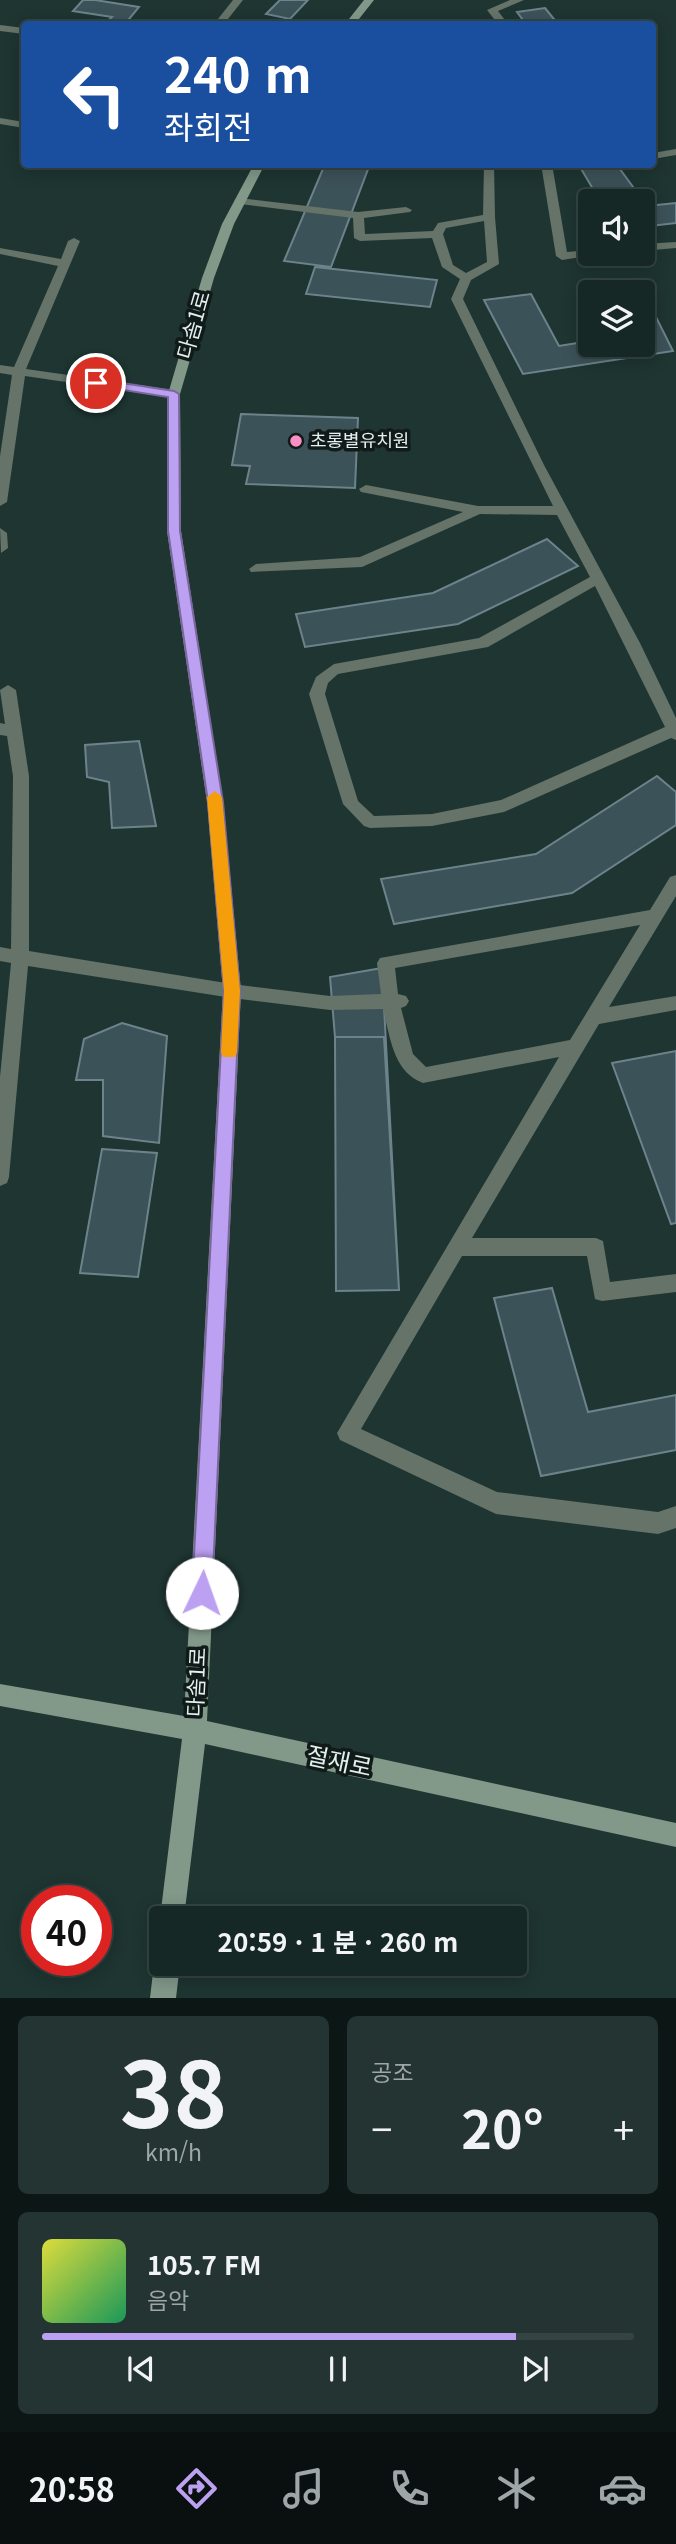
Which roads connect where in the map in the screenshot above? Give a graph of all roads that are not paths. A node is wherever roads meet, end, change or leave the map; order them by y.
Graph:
1 (238, 0) edge
2 (369, 0) edge
3 (519, 0) edge
4 (221, 21) edge
5 (352, 21) edge
6 (501, 21) edge
7 (0, 28) edge
8 (21, 31) edge
9 (0, 121) edge
10 (21, 124) edge
11 (676, 152) edge
12 (656, 155) edge
13 (258, 168) edge
14 (489, 168) edge
15 (547, 168) edge
16 (240, 201) junction
17 (406, 210) dead end
18 (358, 215) junction
19 (489, 217) junction
20 (437, 234) junction
21 (74, 241) dead end
22 (676, 245) edge
23 (655, 247) edge
24 (0, 251) edge
25 (578, 254) edge
26 (63, 262) junction
27 (466, 278) junction
28 (0, 369) edge
29 (19, 372) junction
30 (174, 394) junction
31 (366, 489) dead end
32 (0, 502) edge
33 (478, 510) junction
34 (562, 511) junction
35 (0, 533) edge
36 (1, 548) edge
37 (256, 569) dead end
38 (598, 579) junction
39 (8, 690) dead end
40 (7, 730) edge
41 (675, 732) edge
42 (676, 882) edge
43 (655, 916) junction
44 (0, 954) edge
45 (20, 957) junction
46 (232, 991) junction
47 (396, 1001) junction
48 (676, 1003) edge
49 (594, 1017) junction
50 (576, 1046) junction
51 (0, 1177) edge
52 (457, 1247) junction
53 (676, 1283) edge
54 (676, 1517) edge
55 (0, 1695) edge
56 (195, 1730) junction
57 (676, 1835) edge
58 (173, 1906) edge
59 (166, 1976) edge
60 (163, 1998) edge

1 - 4 street
2 - 5 street
3 - 6 street
7 - 8 street
9 - 10 street
11 - 12 street
13 - 16 street, 다솜1로
14 - 19 street
15 - 25 street
16 - 18 street
16 - 30 street, 다솜1로
17 - 18 street
18 - 20 street
19 - 20 street
19 - 27 street
20 - 27 street
21 - 26 street
22 - 23 street
24 - 26 street
26 - 29 street
27 - 34 street
28 - 29 street
29 - 30 street
29 - 32 street
30 - 46 street, 다솜1로
31 - 33 street
33 - 34 street
33 - 37 street
34 - 38 street
35 - 36 street
38 - 41 street
38 - 41 street
39 - 40 street
40 - 45 street
42 - 43 street
43 - 47 street
43 - 49 street
44 - 45 street
45 - 46 street
45 - 51 street
46 - 47 street
46 - 56 street, 다솜1로
47 - 50 street
48 - 49 street
49 - 50 street
50 - 52 street
52 - 53 street
52 - 54 street
55 - 56 street, 절재로
56 - 57 street, 절재로
56 - 58 street, 다솜1로
59 - 60 street

